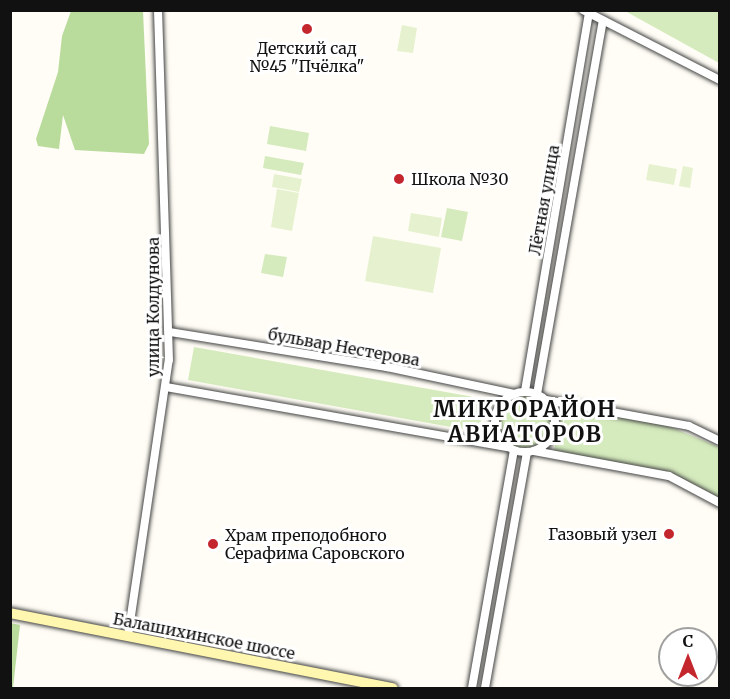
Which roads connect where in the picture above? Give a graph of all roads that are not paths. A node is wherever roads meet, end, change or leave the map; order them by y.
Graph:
1 (158, 10) edge
2 (594, 14) edge
3 (720, 80) edge
4 (170, 332) junction
5 (166, 387) junction
6 (525, 392) junction
7 (514, 394) junction
8 (537, 394) junction
9 (546, 400) junction
10 (720, 441) edge
11 (511, 449) junction
12 (530, 452) junction
13 (720, 503) edge
14 (10, 613) edge
15 (128, 636) junction
16 (393, 688) edge
17 (472, 688) edge
18 (485, 688) edge

1 - 4 street, улица Колдунова
2 - 3 street
2 - 6 street, Лётная улица
2 - 8 street, Лётная улица
4 - 5 street, улица Колдунова
4 - 7 street, бульвар Нестерова
5 - 11 street
5 - 15 street, улица Колдунова
6 - 7 street
6 - 8 street
7 - 11 street
8 - 9 street
9 - 10 street
9 - 12 street
11 - 12 street
11 - 17 street
12 - 13 street
12 - 18 street
14 - 15 main road, Балашихинское шоссе
15 - 16 main road, Балашихинское шоссе

